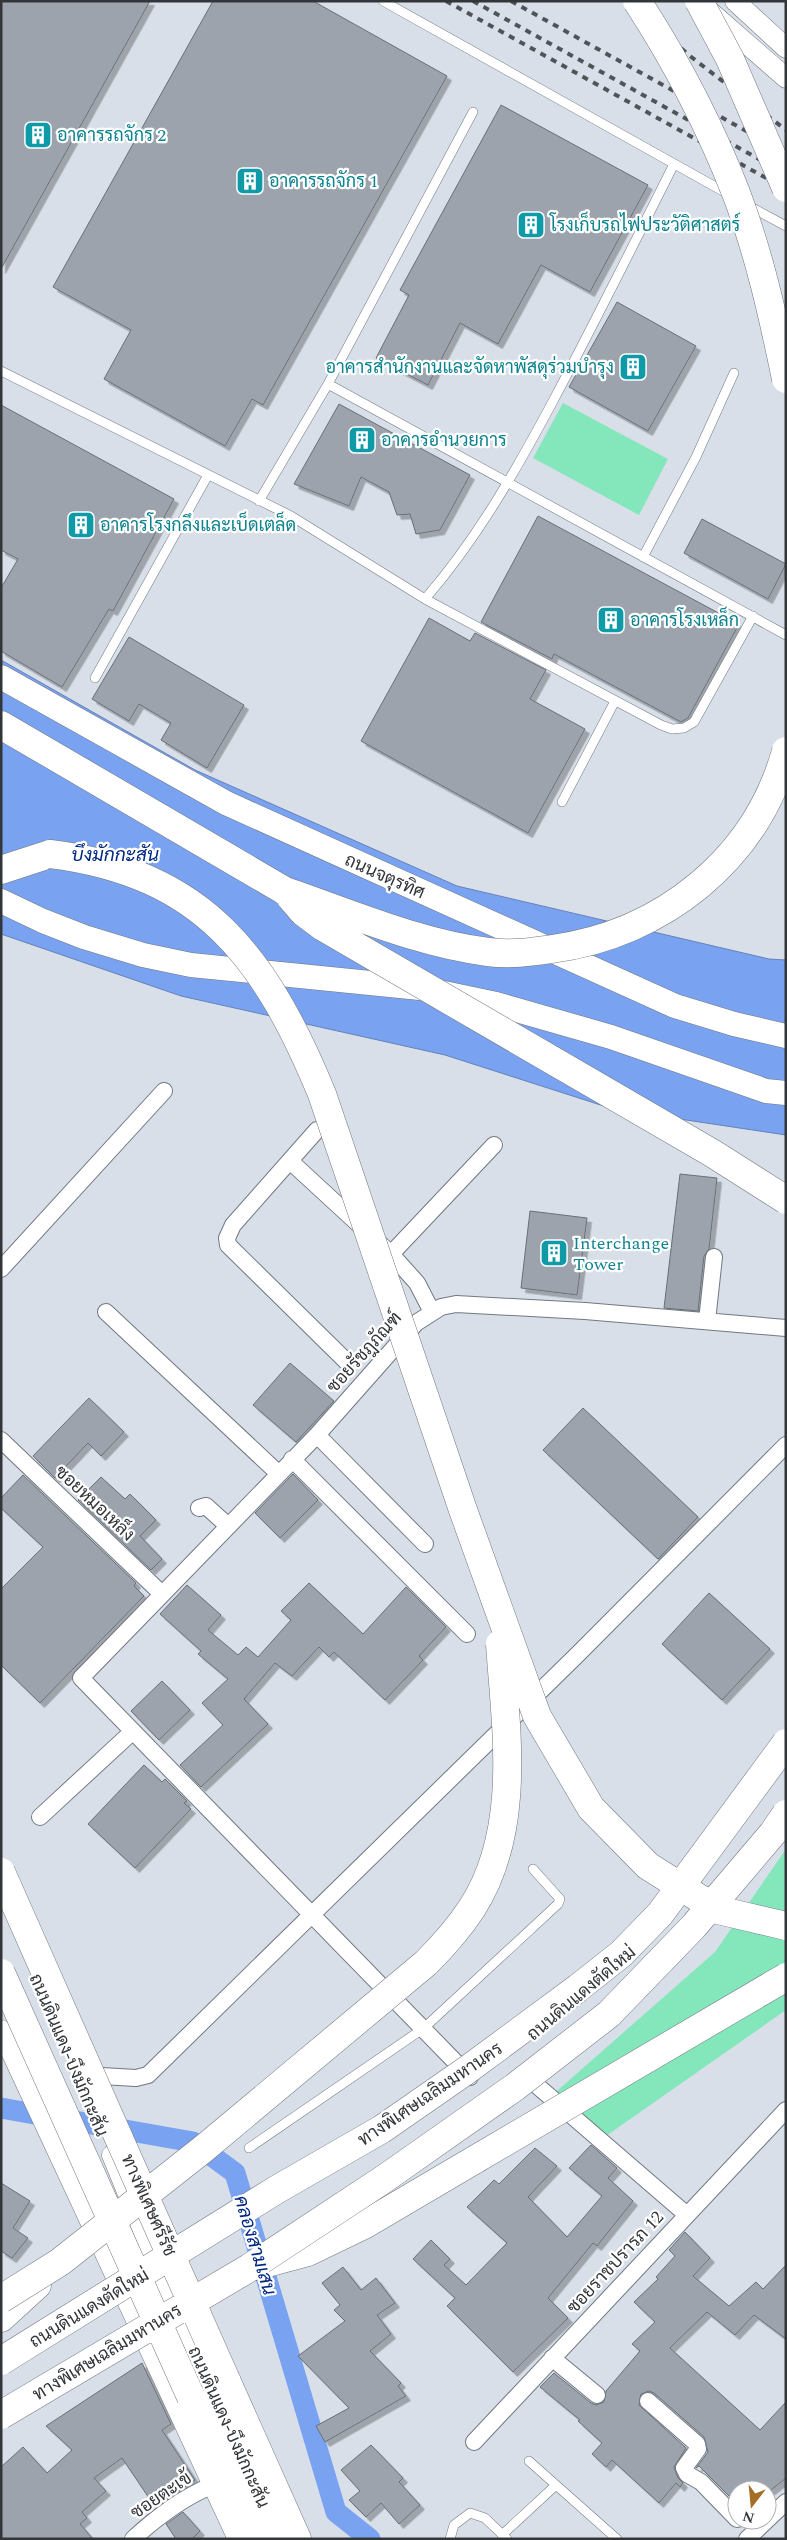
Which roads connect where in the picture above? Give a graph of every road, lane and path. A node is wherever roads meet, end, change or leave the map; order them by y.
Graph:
1 (382, 1) edge
2 (637, 1) edge
3 (698, 1) edge
4 (746, 4) edge
5 (733, 30) junction
6 (786, 48) edge
7 (786, 78) edge
8 (473, 112) dead end
9 (674, 164) junction
10 (786, 188) edge
11 (786, 226) edge
12 (1, 371) edge
13 (734, 373) dead end
14 (786, 379) edge
15 (328, 384) junction
16 (208, 475) junction
17 (510, 482) junction
18 (259, 501) junction
19 (643, 557) junction
20 (425, 599) junction
21 (753, 616) junction
22 (786, 634) edge
23 (1, 677) edge
24 (95, 678) dead end
25 (615, 701) junction
26 (1, 725) edge
27 (786, 751) edge
28 (562, 802) dead end
29 (1, 852) edge
30 (50, 854) junction
31 (1, 870) edge
32 (286, 891) junction
33 (1, 901) edge
34 (786, 1036) edge
35 (164, 1090) dead end
36 (779, 1095) edge
37 (317, 1130) dead end
38 (494, 1145) dead end
39 (290, 1161) junction
40 (786, 1200) edge
41 (391, 1254) junction
42 (714, 1257) dead end
43 (1, 1269) edge
44 (106, 1312) dead end
45 (432, 1312) junction
46 (707, 1321) junction
47 (786, 1328) edge
48 (346, 1360) dead end
49 (317, 1435) junction
50 (1, 1440) edge
51 (786, 1445) edge
52 (292, 1459) junction
53 (278, 1473) junction
54 (199, 1508) dead end
55 (227, 1525) junction
56 (425, 1544) dead end
57 (162, 1594) junction
58 (498, 1612) junction
59 (467, 1634) dead end
60 (132, 1732) junction
61 (786, 1742) edge
62 (786, 1814) edge
63 (40, 1817) dead end
64 (786, 1824) edge
65 (533, 1869) dead end
66 (1, 1872) edge
67 (1, 1902) edge
68 (310, 1914) junction
69 (786, 1926) edge
70 (1, 1973) edge
71 (786, 1977) edge
72 (424, 2028) junction
73 (1, 2030) edge
74 (80, 2074) junction
75 (471, 2079) junction
76 (534, 2083) junction
77 (786, 2110) edge
78 (248, 2148) dead end
79 (687, 2215) junction
80 (60, 2262) junction
81 (250, 2264) junction
82 (158, 2266) junction
83 (120, 2289) junction
84 (1, 2300) edge
85 (174, 2306) junction
86 (1, 2318) edge
87 (138, 2328) junction
88 (552, 2358) junction
89 (1, 2362) edge
90 (597, 2395) dead end
91 (648, 2402) dead end
92 (1, 2414) edge
93 (474, 2442) dead end
94 (529, 2461) dead end
95 (213, 2485) junction
96 (556, 2485) junction
97 (727, 2508) edge
98 (504, 2537) edge
99 (133, 2539) edge
100 (238, 2539) edge
101 (256, 2539) edge
102 (280, 2539) edge
103 (297, 2539) edge
104 (450, 2539) edge
105 (617, 2539) edge

1 - 9 lane
2 - 14 highway, bridge
3 - 5 street
3 - 10 highway, bridge
4 - 5 street
4 - 6 street
5 - 7 street
8 - 15 lane
9 - 11 lane
9 - 17 lane
12 - 16 lane
13 - 19 lane
15 - 17 lane
15 - 18 lane
16 - 18 lane
16 - 24 lane
17 - 19 lane
17 - 20 lane
18 - 20 lane
19 - 21 lane
20 - 25 lane
21 - 22 lane
21 - 25 lane
23 - 34 main road, ถนนจตุรทิศ, bridge
25 - 28 lane
26 - 32 highway
27 - 32 highway, bridge
29 - 30 highway
30 - 31 highway
30 - 58 highway, bridge
32 - 40 highway, bridge
33 - 36 main road, bridge
35 - 43 street
37 - 39 street
38 - 41 street
39 - 41 street
39 - 48 street
41 - 45 street
42 - 46 street
44 - 53 street
45 - 46 street, ซอยรัชฎภัณฑ์
45 - 49 street, ซอยรัชฎภัณฑ์
46 - 47 street, ซอยรัชฎภัณฑ์
49 - 52 street, ซอยรัชฎภัณฑ์
49 - 56 street
50 - 57 street, ซอยหมอเหล็ง
51 - 68 street
52 - 53 street, ซอยรัชฎภัณฑ์
52 - 59 street
53 - 55 street, ซอยรัชฎภัณฑ์
54 - 55 street
55 - 57 street, ซอยรัชฎภัณฑ์
57 - 60 street, ซอยรัชฎภัณฑ์
58 - 69 highway, bridge
58 - 80 highway, bridge
60 - 63 street
60 - 68 street
61 - 75 street, ถนนดินแดงตัดใหม่
61 - 89 highway, ทางพิเศษเฉลิมมหานคร, bridge
62 - 81 highway, ทางพิเศษเฉลิมมหานคร, bridge
64 - 76 street
65 - 72 lane
66 - 103 highway, ทางพิเศษศรีรัช, bridge
67 - 74 street, ถนนดินแดง-บึงมักกะสัน
68 - 72 street
68 - 74 street
70 - 101 highway, bridge
71 - 81 highway, bridge
72 - 75 street
72 - 78 lane
73 - 83 street
74 - 82 street, ถนนดินแดง-บึงมักกะสัน
75 - 82 street, ถนนดินแดงตัดใหม่
76 - 79 street
76 - 81 street
77 - 79 street, ซอยราชปรารภ 12
79 - 88 street, ซอยราชปรารภ 12
80 - 84 highway, bridge
80 - 86 highway, bridge
81 - 85 street
81 - 92 highway, ทางพิเศษเฉลิมมหานคร, bridge
82 - 83 street, ถนนดินแดงตัดใหม่
82 - 85 street, ถนนดินแดง-บึงมักกะสัน
83 - 87 street
83 - 89 street, ถนนดินแดงตัดใหม่
85 - 87 street
85 - 102 street, ถนนดินแดง-บึงมักกะสัน
87 - 92 street
87 - 95 street
88 - 90 street
88 - 93 street, ซอยราชปรารภ 12
91 - 97 street
94 - 96 lane
95 - 99 street, ซอยตะเข้
95 - 100 street
96 - 98 lane
96 - 105 lane
98 - 104 lane

